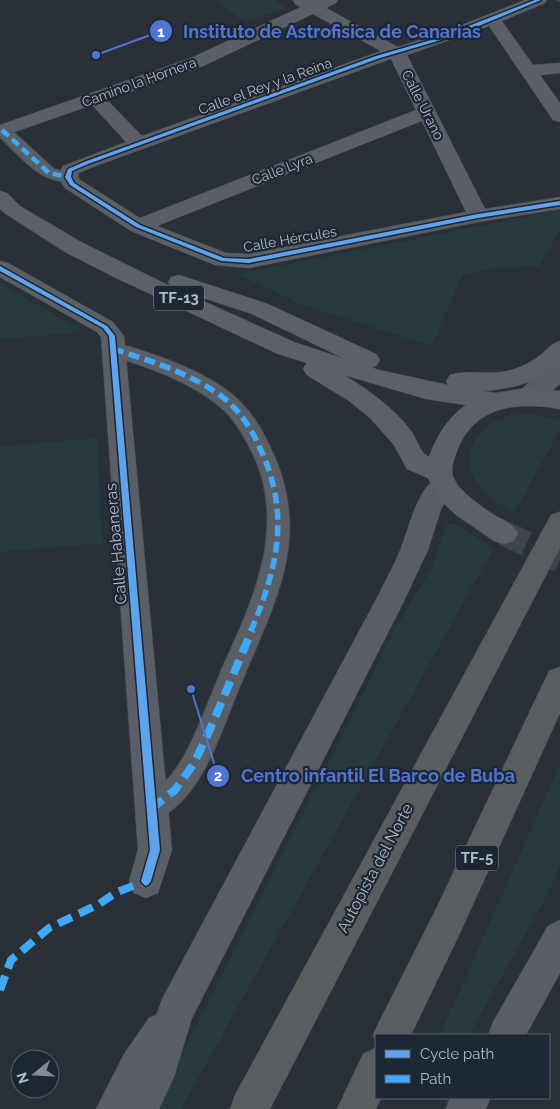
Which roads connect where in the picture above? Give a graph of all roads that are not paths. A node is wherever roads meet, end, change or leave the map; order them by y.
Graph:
1 (330, 0) edge
2 (539, 0) edge
3 (305, 4) edge
4 (492, 19) junction
5 (397, 53) junction
6 (560, 68) edge
7 (529, 71) junction
8 (95, 98) junction
9 (426, 113) junction
10 (560, 116) edge
11 (1, 130) edge
12 (140, 145) junction
13 (68, 177) junction
14 (0, 197) edge
15 (560, 203) edge
16 (478, 216) junction
17 (138, 226) junction
18 (73, 247) junction
19 (0, 268) edge
20 (113, 348) junction
21 (286, 348) junction
22 (560, 349) edge
23 (560, 372) edge
24 (529, 396) junction
25 (560, 400) edge
26 (494, 401) junction
27 (442, 478) junction
28 (560, 522) edge
29 (504, 533) tunnel mouth
30 (560, 680) edge
31 (152, 809) junction
32 (146, 881) dead end
33 (560, 938) edge
34 (175, 1012) junction
35 (392, 1034) edge
36 (507, 1034) edge
37 (279, 1050) junction
38 (375, 1069) edge
39 (115, 1109) edge
40 (138, 1109) edge
41 (232, 1109) edge
42 (249, 1109) edge
43 (356, 1109) edge

1 - 3 street, Camino la Hornera
2 - 4 street, Calle el Rey y la Reina
3 - 5 street, Calle Urano
3 - 8 street, Camino la Hornera
4 - 5 street, Calle el Rey y la Reina
4 - 7 street
5 - 9 street, Calle Urano
5 - 12 street, Calle el Rey y la Reina
6 - 7 street
7 - 10 street
8 - 11 street, Camino la Hornera
8 - 12 street
9 - 16 street, Calle Urano
9 - 17 street, Calle Lyra
11 - 13 street
12 - 13 street, Calle el Rey y la Reina
13 - 17 street, Calle Hércules
14 - 18 main road, TF-13
15 - 16 street, Calle Hércules
16 - 17 street, Calle Hércules
18 - 21 main road, TF-13
18 - 22 main road
19 - 20 street, Calle Habaneras
20 - 31 street, Calle Habaneras
20 - 31 street
21 - 26 main road, TF-13
21 - 27 main road, TF-13
23 - 24 street
24 - 25 main road
24 - 26 main road
26 - 27 main road
27 - 29 main road
27 - 34 main road
28 - 37 highway, Autopista del Norte
30 - 35 highway, TF-5
31 - 32 street, Calle Habaneras
33 - 36 main road
34 - 39 street
34 - 40 main road
37 - 41 highway
37 - 42 highway, Autopista del Norte
38 - 43 highway

